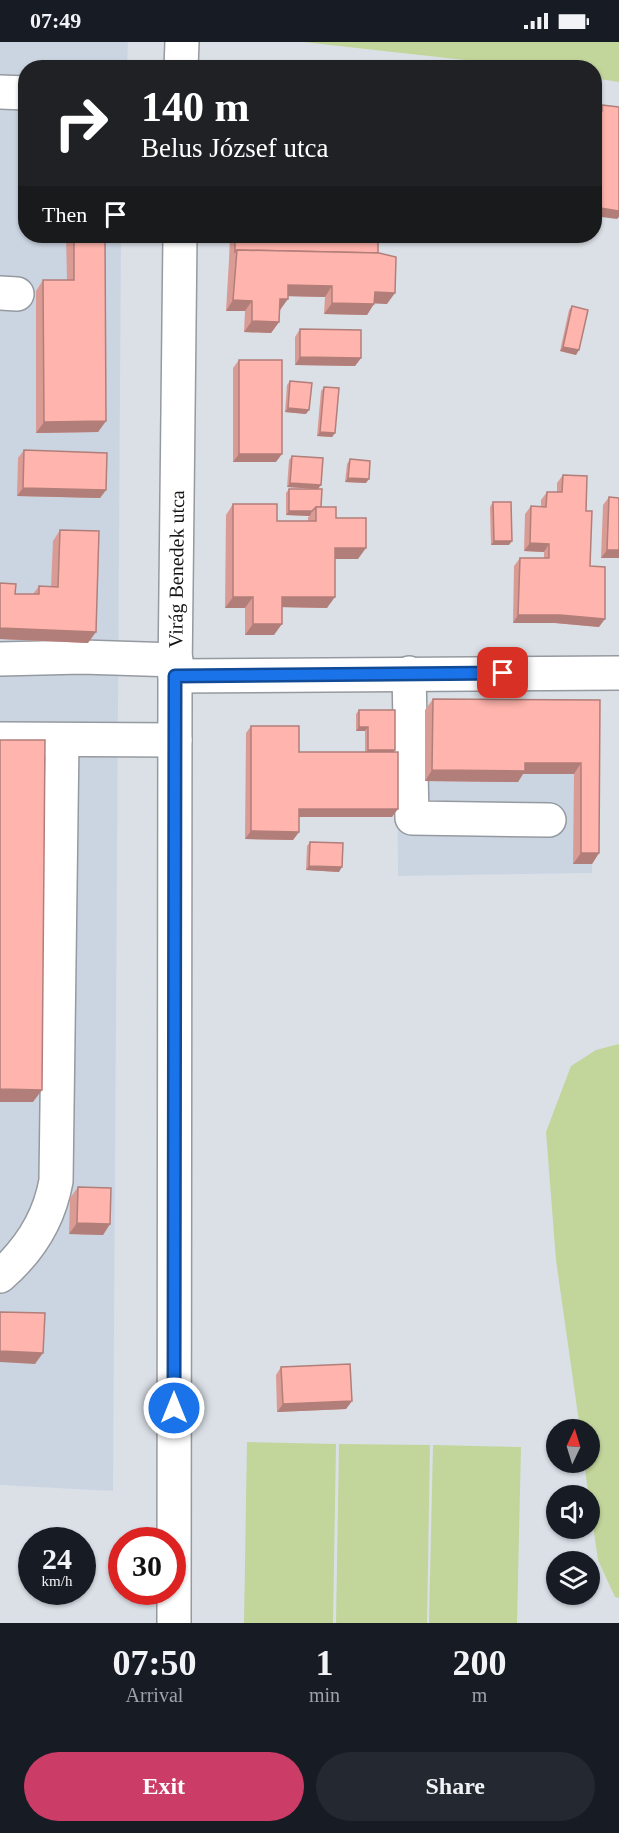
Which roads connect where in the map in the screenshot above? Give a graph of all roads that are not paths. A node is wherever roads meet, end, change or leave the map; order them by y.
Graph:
1 (182, 42) edge
2 (182, 60) edge
3 (0, 92) edge
4 (18, 93) edge
5 (180, 243) edge
6 (0, 659) edge
7 (176, 668) junction
8 (410, 673) junction
9 (619, 673) edge
10 (0, 739) edge
11 (62, 740) junction
12 (175, 740) junction
13 (549, 820) dead end
14 (0, 1276) edge
15 (174, 1623) edge

1 - 2 street
3 - 4 street
5 - 7 street, Virág Benedek utca
6 - 7 street
7 - 8 street
7 - 12 street, Virág Benedek utca
8 - 9 street
8 - 13 street
10 - 11 street
11 - 12 street
11 - 14 street
12 - 15 street, Virág Benedek utca

